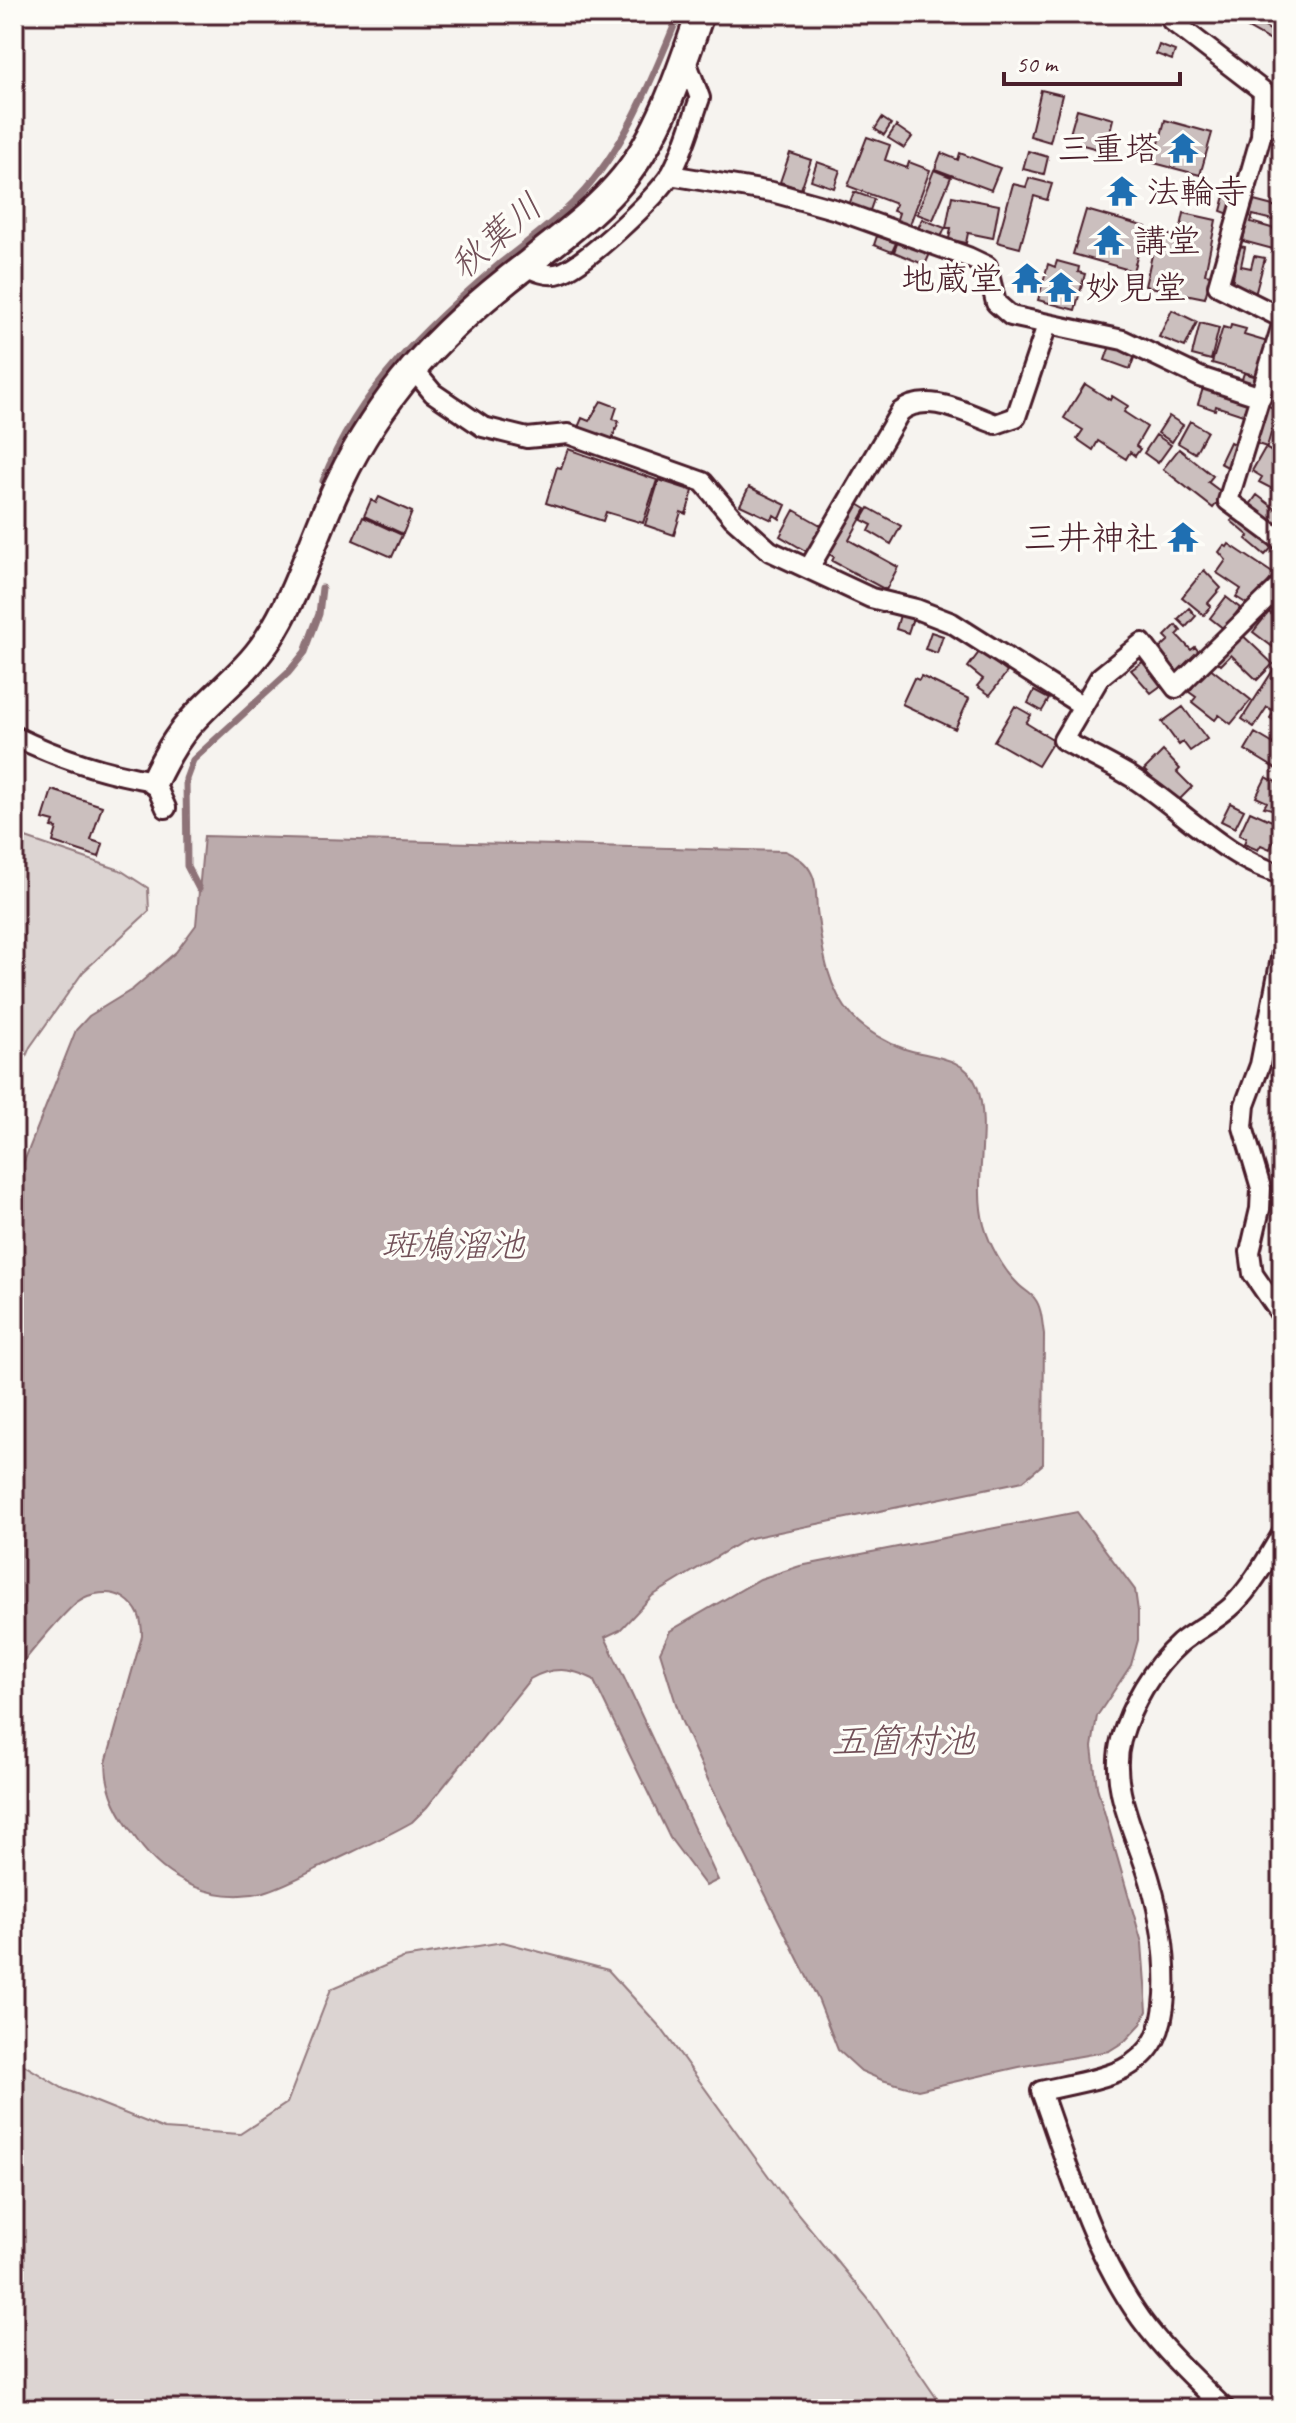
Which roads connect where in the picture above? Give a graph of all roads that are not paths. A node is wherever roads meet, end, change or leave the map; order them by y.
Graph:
1 (700, 14) edge
2 (1174, 14) edge
3 (685, 58) junction
4 (670, 175) junction
5 (525, 265) junction
6 (1282, 318) edge
7 (1047, 325) junction
8 (1282, 325) edge
9 (413, 369) junction
10 (1261, 397) junction
11 (1282, 541) edge
12 (809, 568) junction
13 (1282, 584) edge
14 (1083, 706) junction
15 (14, 736) edge
16 (154, 781) junction
17 (166, 808) dead end
18 (1282, 874) edge
19 (1282, 953) edge
20 (1282, 1316) edge
21 (1282, 1534) edge
22 (1225, 2409) edge

1 - 3 street
2 - 6 street
3 - 4 street
3 - 5 street
4 - 5 street
4 - 7 street
5 - 9 street
7 - 10 street
7 - 12 street
8 - 10 street
9 - 12 street
9 - 16 street
10 - 11 street
12 - 14 street
13 - 14 street
14 - 18 street
15 - 16 street
16 - 17 street
19 - 20 street
21 - 22 street

